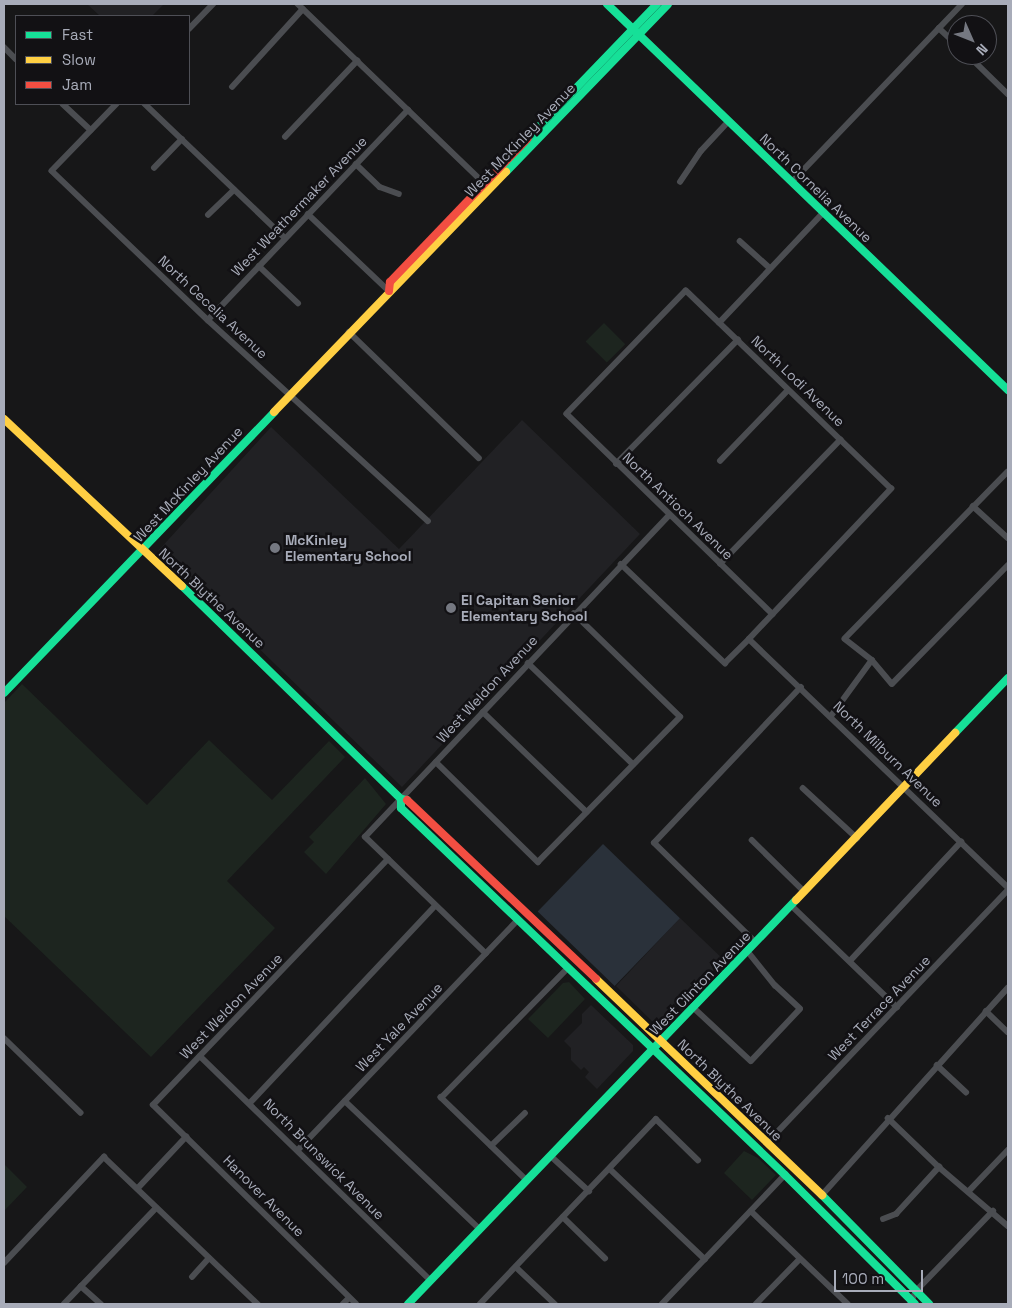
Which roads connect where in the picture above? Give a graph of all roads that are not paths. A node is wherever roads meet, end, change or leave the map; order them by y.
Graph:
1 (213, 4) edge
2 (298, 4) edge
3 (607, 4) edge
4 (657, 4) edge
5 (668, 4) edge
6 (962, 4) edge
7 (304, 9) junction
8 (190, 28) edge
9 (939, 28) junction
10 (636, 32) junction
11 (947, 36) edge
12 (4, 47) edge
13 (15, 58) edge
14 (357, 61) junction
15 (978, 65) edge
16 (232, 87) dead end
17 (1008, 94) edge
18 (64, 105) edge
19 (116, 105) edge
20 (147, 105) edge
21 (408, 110) junction
22 (729, 121) junction
23 (91, 130) junction
24 (285, 137) dead end
25 (182, 139) junction
26 (356, 164) junction
27 (154, 168) dead end
28 (680, 182) dead end
29 (792, 182) junction
30 (484, 183) junction
31 (234, 190) junction
32 (399, 194) dead end
33 (824, 212) junction
34 (308, 214) junction
35 (208, 215) dead end
36 (285, 238) junction
37 (740, 240) dead end
38 (259, 266) junction
39 (770, 268) junction
40 (388, 290) junction
41 (298, 303) dead end
42 (208, 320) junction
43 (720, 323) junction
44 (349, 332) junction
45 (738, 340) junction
46 (788, 390) junction
47 (1008, 390) edge
48 (291, 393) junction
49 (567, 414) joint
50 (4, 419) edge
51 (840, 440) junction
52 (479, 458) dead end
53 (720, 461) dead end
54 (616, 464) junction
55 (1008, 472) edge
56 (973, 506) junction
57 (669, 515) junction
58 (428, 521) dead end
59 (1008, 538) edge
60 (142, 550) junction
61 (621, 564) junction
62 (720, 564) junction
63 (1008, 565) edge
64 (574, 614) junction
65 (773, 614) junction
66 (749, 639) junction
67 (872, 660) junction
68 (528, 663) junction
69 (1008, 678) edge
70 (801, 687) junction
71 (4, 693) edge
72 (483, 712) junction
73 (831, 716) junction
74 (436, 762) junction
75 (633, 764) junction
76 (803, 788) dead end
77 (906, 788) junction
78 (401, 799) junction
79 (587, 812) junction
80 (857, 838) junction
81 (752, 840) dead end
82 (961, 842) junction
83 (388, 859) junction
84 (1008, 889) edge
85 (805, 892) junction
86 (435, 906) junction
87 (792, 906) junction
88 (518, 920) junction
89 (755, 942) junction
90 (747, 952) junction
91 (486, 954) junction
92 (850, 961) junction
93 (568, 968) junction
94 (1008, 988) edge
95 (694, 1007) junction
96 (897, 1007) junction
97 (986, 1011) junction
98 (1008, 1032) edge
99 (4, 1038) edge
100 (661, 1042) junction
101 (653, 1051) junction
102 (200, 1056) junction
103 (937, 1065) junction
104 (966, 1092) dead end
105 (345, 1101) junction
106 (250, 1102) junction
107 (154, 1105) joint
108 (81, 1113) dead end
109 (525, 1113) dead end
110 (888, 1118) junction
111 (186, 1137) junction
112 (767, 1143) junction
113 (491, 1146) junction
114 (298, 1150) junction
115 (1008, 1150) edge
116 (551, 1156) junction
117 (698, 1160) dead end
118 (610, 1168) junction
119 (939, 1168) junction
120 (785, 1175) junction
121 (527, 1181) junction
122 (138, 1187) junction
123 (969, 1190) junction
124 (589, 1191) junction
125 (822, 1195) junction
126 (156, 1208) junction
127 (750, 1211) junction
128 (993, 1211) junction
129 (563, 1217) junction
130 (883, 1219) dead end
131 (1008, 1226) edge
132 (480, 1229) junction
133 (209, 1258) junction
134 (605, 1258) dead end
135 (705, 1259) junction
136 (799, 1260) junction
137 (4, 1264) edge
138 (516, 1267) junction
139 (192, 1277) dead end
140 (430, 1280) junction
141 (81, 1286) junction
142 (349, 1298) junction
143 (913, 1299) edge
144 (64, 1304) edge
145 (101, 1304) edge
146 (258, 1304) edge
147 (343, 1304) edge
148 (356, 1304) edge
149 (408, 1304) edge
150 (480, 1304) edge
151 (555, 1304) edge
152 (662, 1304) edge
153 (756, 1304) edge
154 (848, 1304) edge
155 (929, 1304) edge

1 - 8 street
2 - 7 street
3 - 10 street, North Cornelia Avenue
4 - 10 street, West McKinley Avenue
5 - 10 street, West McKinley Avenue
6 - 9 street
7 - 14 street
7 - 16 street
9 - 11 street
9 - 29 street
10 - 22 street, North Cornelia Avenue
10 - 30 street, West McKinley Avenue
10 - 40 street, West McKinley Avenue
12 - 13 street
14 - 21 street
14 - 24 street
15 - 17 street
18 - 23 street
19 - 23 street, North Cecelia Avenue
20 - 25 street
21 - 26 street, West Weathermaker Avenue
21 - 30 street
22 - 28 street
22 - 29 street, North Cornelia Avenue
23 - 42 street, North Cecelia Avenue
25 - 27 street
25 - 31 street
26 - 32 street
26 - 34 street, West Weathermaker Avenue
29 - 33 street, North Cornelia Avenue
30 - 40 street, West McKinley Avenue
31 - 35 street
31 - 36 street
33 - 39 street
33 - 47 street, North Cornelia Avenue
34 - 36 street, West Weathermaker Avenue
34 - 40 street
36 - 38 street, West Weathermaker Avenue
37 - 39 street
38 - 41 street
38 - 42 street, West Weathermaker Avenue
39 - 43 street
40 - 44 street, West McKinley Avenue
42 - 48 street, North Cecelia Avenue
43 - 45 street, North Lodi Avenue
43 - 49 street, North Lodi Avenue
44 - 48 street, West McKinley Avenue
44 - 52 street
45 - 46 street, North Lodi Avenue
45 - 54 street
46 - 51 street, North Lodi Avenue
46 - 53 street
48 - 58 street, North Cecelia Avenue
48 - 60 street, West McKinley Avenue
49 - 54 street, North Antioch Avenue
50 - 60 street, North Blythe Avenue
51 - 62 street
51 - 65 street, North Lodi Avenue
54 - 57 street, North Antioch Avenue
55 - 56 street
56 - 59 street
56 - 67 street
57 - 61 street, West Weldon Avenue
57 - 62 street, North Antioch Avenue
60 - 71 street, West McKinley Avenue
60 - 78 street, North Blythe Avenue
61 - 64 street, West Weldon Avenue
61 - 66 street
62 - 65 street, North Antioch Avenue
63 - 67 street
64 - 68 street, West Weldon Avenue
64 - 75 street
65 - 66 street
66 - 70 street, North Milburn Avenue
67 - 73 street
68 - 72 street, West Weldon Avenue
68 - 75 street
69 - 77 street, West Clinton Avenue
70 - 73 street, North Milburn Avenue
70 - 89 street
72 - 74 street, West Weldon Avenue
72 - 79 street
73 - 77 street, North Milburn Avenue
74 - 78 street, West Weldon Avenue
74 - 79 street
75 - 79 street
76 - 80 street
77 - 80 street, West Clinton Avenue
77 - 82 street, North Milburn Avenue
78 - 83 street, West Weldon Avenue
78 - 88 street, North Blythe Avenue
78 - 100 street, North Blythe Avenue
80 - 85 street, West Clinton Avenue
81 - 85 street
82 - 84 street, North Milburn Avenue
82 - 92 street
83 - 86 street
83 - 102 street, West Weldon Avenue
84 - 96 street, West Terrace Avenue
85 - 87 street, West Clinton Avenue
86 - 91 street
86 - 106 street
87 - 89 street, West Clinton Avenue
87 - 92 street
88 - 91 street, West Yale Avenue
88 - 93 street, North Blythe Avenue
89 - 90 street, West Clinton Avenue
90 - 95 street, West Clinton Avenue
90 - 95 street
91 - 105 street, West Yale Avenue
92 - 96 street
93 - 101 street, North Blythe Avenue
93 - 113 street
94 - 97 street
95 - 100 street, West Clinton Avenue
96 - 112 street, West Terrace Avenue
97 - 98 street
97 - 103 street
99 - 108 street
100 - 101 street, West Clinton Avenue
100 - 112 street, North Blythe Avenue
101 - 116 street, West Clinton Avenue
101 - 120 street, North Blythe Avenue
102 - 106 street, North Brunswick Avenue
102 - 107 street, West Weldon Avenue
103 - 104 street
103 - 110 street
105 - 114 street, West Yale Avenue
105 - 132 street
106 - 114 street, North Brunswick Avenue
107 - 111 street, Hanover Avenue
109 - 113 street
110 - 119 street
110 - 125 street
111 - 122 street
111 - 142 street, Hanover Avenue
112 - 125 street, North Blythe Avenue
113 - 121 street
114 - 140 street, North Brunswick Avenue
115 - 123 street
116 - 121 street, West Clinton Avenue
116 - 124 street
117 - 118 street
118 - 124 street
118 - 135 street
119 - 123 street
119 - 130 street
120 - 127 street
120 - 143 street, North Blythe Avenue
121 - 132 street, West Clinton Avenue
122 - 126 street
122 - 137 street
123 - 128 street
124 - 129 street
125 - 143 street, North Blythe Avenue
126 - 133 street
126 - 141 street
127 - 135 street
127 - 136 street
128 - 131 street
128 - 143 street
129 - 134 street
129 - 138 street
132 - 140 street, West Clinton Avenue
133 - 139 street
133 - 146 street
135 - 152 street
136 - 153 street
136 - 154 street
138 - 150 street
138 - 151 street
140 - 149 street, West Clinton Avenue
141 - 144 street
141 - 145 street
142 - 147 street
142 - 148 street, Hanover Avenue
143 - 155 street, North Blythe Avenue

